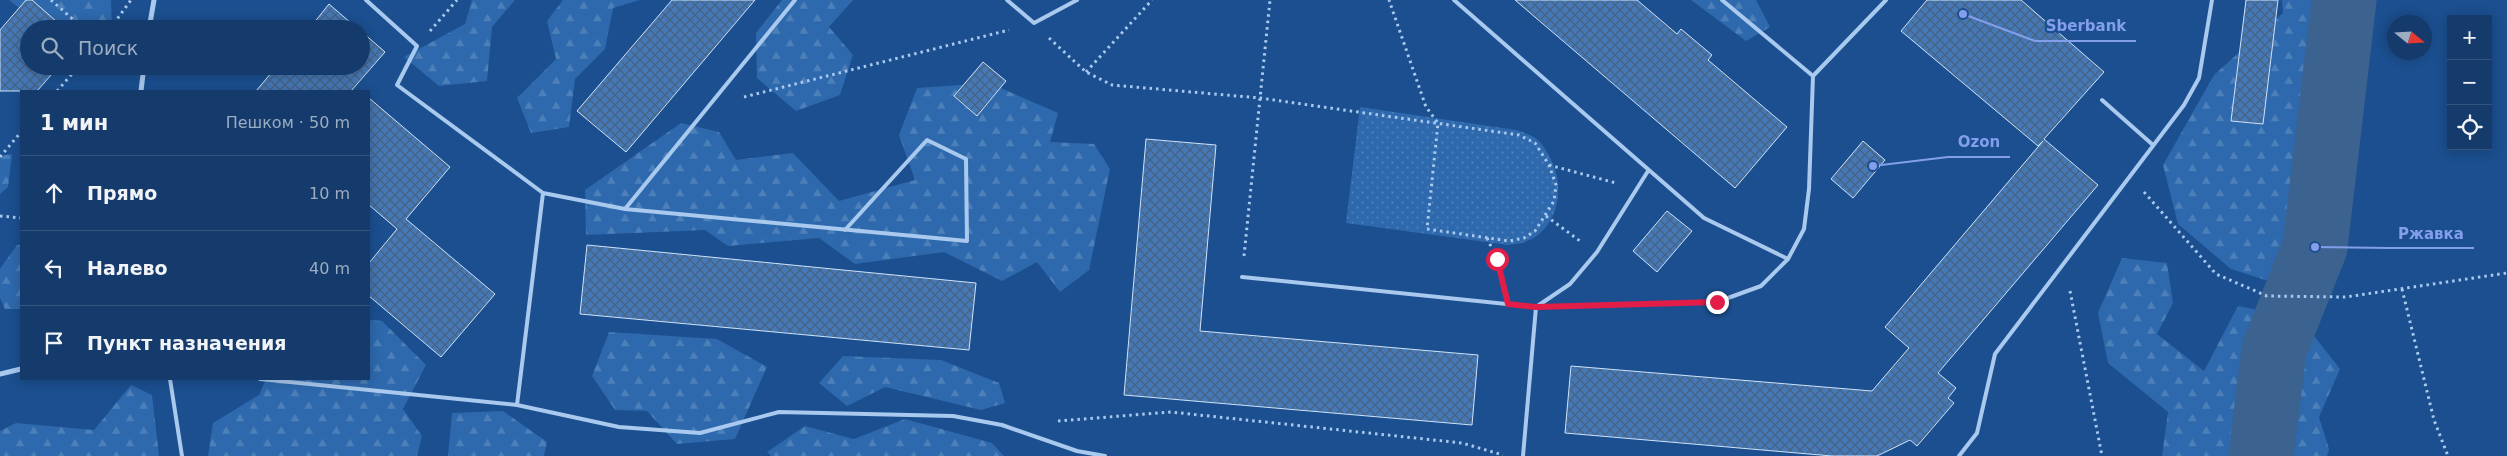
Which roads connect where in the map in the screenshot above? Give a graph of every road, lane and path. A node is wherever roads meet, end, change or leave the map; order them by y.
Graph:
1 (51, 0) edge
2 (132, 0) edge
3 (154, 0) edge
4 (366, 0) edge
5 (457, 0) edge
6 (795, 0) edge
7 (1008, 0) edge
8 (1077, 0) edge
9 (1152, 0) edge
10 (1270, 0) edge
11 (1389, 0) edge
12 (1454, 0) edge
13 (1722, 0) edge
14 (1886, 0) edge
15 (2212, 0) edge
16 (74, 20) edge
17 (117, 20) edge
18 (151, 20) edge
19 (1034, 24) junction
20 (417, 46) junction
21 (1086, 72) junction
22 (71, 75) edge
23 (143, 75) edge
24 (1814, 76) junction
25 (58, 90) edge
26 (141, 90) edge
27 (1260, 98) junction
28 (2102, 100) dead end
29 (709, 105) junction
30 (1438, 123) junction
31 (20, 133) edge
32 (2153, 145) junction
33 (0, 157) edge
34 (1549, 165) junction
35 (1648, 171) junction
36 (2131, 176) junction
37 (1637, 188) junction
38 (543, 193) junction
39 (624, 209) junction
40 (0, 216) edge
41 (1546, 216) junction
42 (20, 218) edge
43 (846, 230) junction
44 (1486, 238) junction
45 (1597, 252) junction
46 (1788, 259) junction
47 (2064, 263) junction
48 (2507, 273) edge
49 (1242, 277) joint
50 (2402, 289) junction
51 (1508, 304) junction
52 (1536, 307) junction
53 (20, 369) edge
54 (0, 374) edge
55 (170, 380) edge
56 (270, 380) edge
57 (517, 405) junction
58 (1052, 421) dead end
59 (182, 456) edge
60 (1105, 456) edge
61 (1505, 456) edge
62 (1524, 456) edge
63 (1959, 456) edge
64 (2102, 456) edge
65 (2448, 456) edge

1 - 16 path
2 - 17 path
3 - 18 street
4 - 20 lane
5 - 20 path
6 - 29 lane
7 - 19 lane
8 - 19 lane
9 - 21 path
10 - 27 path
11 - 30 path
12 - 35 lane
13 - 24 lane
14 - 24 lane
15 - 32 lane
19 - 21 path
19 - 29 path
20 - 38 lane
21 - 27 path
22 - 25 path
23 - 26 street
24 - 46 lane
27 - 30 path
27 - 49 path
28 - 32 lane
29 - 39 lane
30 - 34 path
30 - 44 path
31 - 33 path
32 - 36 lane
34 - 37 path
34 - 41 path
35 - 37 lane
35 - 46 lane
36 - 47 lane
36 - 50 path
37 - 45 lane
38 - 39 lane
38 - 57 lane
39 - 43 lane
40 - 42 path
41 - 44 path
41 - 45 path
43 - 43 lane
44 - 51 path
45 - 52 lane
46 - 52 lane
47 - 63 lane
47 - 64 path
48 - 50 path
49 - 51 lane
50 - 65 path
51 - 52 lane
52 - 62 lane
53 - 54 street
55 - 59 lane
56 - 57 lane
57 - 60 lane
58 - 61 path

